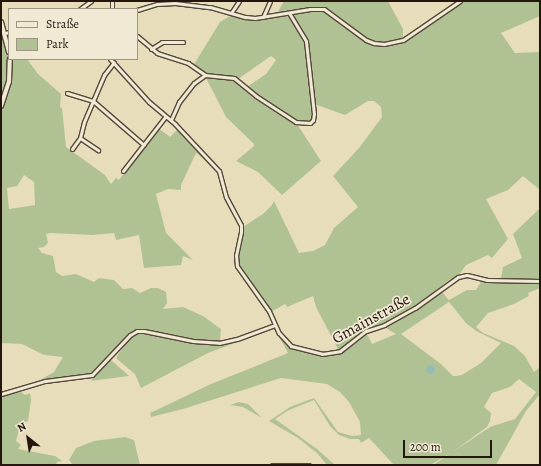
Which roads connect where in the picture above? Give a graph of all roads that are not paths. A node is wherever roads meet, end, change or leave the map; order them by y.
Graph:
1 (91, 1) edge
2 (238, 1) edge
3 (270, 1) edge
4 (460, 1) edge
5 (185, 3) edge
6 (81, 8) edge
7 (138, 10) edge
8 (231, 13) junction
9 (289, 13) junction
10 (264, 17) junction
11 (1, 22) edge
12 (7, 33) edge
13 (138, 37) edge
14 (183, 42) dead end
15 (151, 49) junction
16 (10, 60) edge
17 (111, 60) edge
18 (114, 62) junction
19 (205, 75) junction
20 (68, 93) dead end
21 (93, 101) junction
22 (1, 106) edge
23 (165, 117) junction
24 (171, 120) junction
25 (80, 138) junction
26 (144, 145) junction
27 (72, 149) dead end
28 (98, 150) dead end
29 (123, 171) dead end
30 (540, 281) edge
31 (275, 325) junction
32 (1, 394) edge
33 (272, 465) edge
34 (309, 465) edge

1 - 6 street
2 - 8 street
3 - 10 street
4 - 9 street
5 - 7 street
5 - 8 street
8 - 10 street
9 - 10 street
9 - 19 street
11 - 12 street
13 - 15 street
14 - 15 street
15 - 19 street
16 - 22 street
17 - 18 street
18 - 21 street
18 - 23 street
19 - 24 street
20 - 21 street
21 - 25 street
21 - 26 street
23 - 24 street
23 - 26 street
24 - 31 street, Gmainstraße
25 - 27 street
25 - 28 street
26 - 29 street
30 - 31 street, Gmainstraße
31 - 32 street
33 - 34 street

